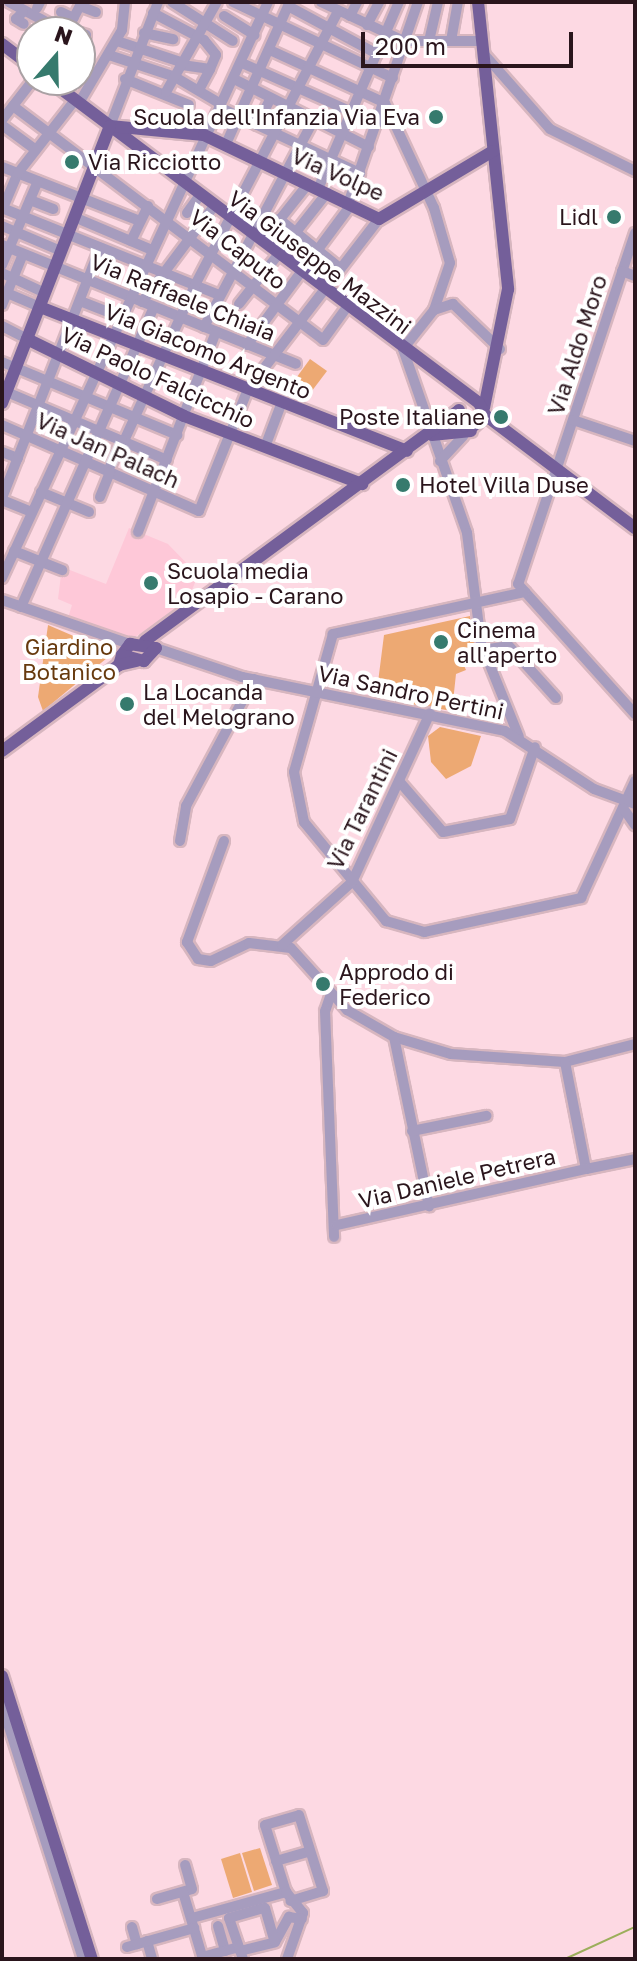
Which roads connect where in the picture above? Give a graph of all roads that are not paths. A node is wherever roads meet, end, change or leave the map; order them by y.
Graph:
1 (125, 2) edge
2 (158, 2) edge
3 (233, 2) edge
4 (268, 2) edge
5 (321, 2) edge
6 (357, 2) edge
7 (379, 2) edge
8 (438, 2) edge
9 (458, 2) edge
10 (478, 2) edge
11 (5, 3) edge
12 (81, 3) edge
13 (176, 3) edge
14 (396, 3) edge
15 (214, 6) edge
16 (335, 7) edge
17 (416, 8) edge
18 (23, 12) junction
19 (61, 12) dead end
20 (96, 12) dead end
21 (153, 13) junction
22 (19, 16) edge
23 (32, 16) edge
24 (64, 16) edge
25 (224, 16) dead end
26 (350, 16) junction
27 (261, 18) junction
28 (202, 21) junction
29 (367, 25) junction
30 (281, 27) junction
31 (329, 27) junction
32 (144, 33) junction
33 (385, 34) junction
34 (195, 35) junction
35 (254, 35) junction
36 (173, 39) dead end
37 (117, 41) junction
38 (233, 41) dead end
39 (404, 41) junction
40 (429, 41) junction
41 (451, 41) junction
42 (319, 44) junction
43 (482, 47) junction
44 (137, 49) junction
45 (272, 51) junction
46 (377, 54) junction
47 (109, 55) junction
48 (181, 63) junction
49 (242, 63) junction
50 (131, 64) junction
51 (307, 67) junction
52 (371, 68) junction
53 (210, 69) junction
54 (263, 72) junction
55 (175, 77) junction
56 (393, 78) junction
57 (125, 79) junction
58 (234, 79) junction
59 (297, 87) junction
60 (196, 89) junction
61 (255, 90) junction
62 (166, 92) junction
63 (361, 92) junction
64 (21, 96) edge
65 (69, 96) edge
66 (271, 98) junction
67 (77, 102) junction
68 (385, 103) junction
69 (220, 105) junction
70 (13, 106) junction
71 (287, 106) junction
72 (352, 112) junction
73 (240, 117) junction
74 (314, 119) junction
75 (2, 122) edge
76 (377, 123) junction
77 (257, 125) junction
78 (110, 126) junction
79 (274, 132) junction
80 (50, 133) junction
81 (343, 134) junction
82 (204, 135) junction
83 (226, 144) junction
84 (300, 145) junction
85 (369, 147) junction
86 (36, 150) junction
87 (493, 151) junction
88 (332, 159) junction
89 (259, 160) junction
90 (94, 165) junction
91 (3, 169) edge
92 (635, 171) edge
93 (284, 172) junction
94 (18, 173) junction
95 (360, 173) junction
96 (38, 181) junction
97 (183, 182) junction
98 (318, 189) junction
99 (426, 192) junction
100 (200, 195) junction
101 (82, 198) junction
102 (30, 200) junction
103 (350, 205) junction
104 (148, 206) junction
105 (214, 206) junction
106 (2, 208) edge
107 (53, 209) dead end
108 (187, 213) dead end
109 (22, 216) junction
110 (74, 217) junction
111 (229, 218) junction
112 (166, 219) junction
113 (379, 219) junction
114 (140, 221) junction
115 (2, 226) edge
116 (16, 232) junction
117 (296, 233) junction
118 (635, 233) edge
119 (67, 235) junction
120 (251, 235) junction
121 (190, 238) junction
122 (131, 241) junction
123 (5, 247) edge
124 (100, 248) junction
125 (152, 250) junction
126 (61, 251) junction
127 (319, 251) junction
128 (23, 254) junction
129 (211, 254) junction
130 (278, 255) junction
131 (2, 265) edge
132 (145, 266) junction
133 (55, 267) junction
134 (340, 268) junction
135 (233, 271) junction
136 (622, 271) junction
137 (301, 272) junction
138 (2, 273) edge
139 (164, 274) junction
140 (635, 276) edge
141 (13, 278) junction
142 (88, 281) junction
143 (195, 285) junction
144 (253, 286) junction
145 (323, 289) junction
146 (45, 293) junction
147 (220, 295) junction
148 (130, 298) junction
149 (4, 300) edge
150 (80, 301) junction
151 (142, 302) junction
152 (239, 304) dead end
153 (277, 305) junction
154 (40, 307) junction
155 (154, 307) junction
156 (347, 307) junction
157 (434, 310) junction
158 (121, 317) junction
159 (179, 317) junction
160 (73, 319) junction
161 (298, 321) junction
162 (2, 326) edge
163 (204, 327) junction
164 (216, 332) junction
165 (113, 335) junction
166 (27, 339) junction
167 (137, 345) junction
168 (247, 345) junction
169 (403, 349) junction
170 (500, 349) junction
171 (59, 354) junction
172 (163, 355) junction
173 (274, 356) junction
174 (2, 362) edge
175 (296, 364) dead end
176 (492, 367) junction
177 (16, 368) junction
178 (202, 370) junction
179 (96, 372) junction
180 (49, 381) junction
181 (120, 384) junction
182 (248, 389) junction
183 (4, 395) edge
184 (85, 396) junction
185 (144, 396) junction
186 (469, 400) junction
187 (282, 402) junction
188 (39, 405) junction
189 (110, 407) junction
190 (484, 411) junction
191 (457, 412) junction
192 (184, 416) junction
193 (134, 417) junction
194 (74, 420) junction
195 (573, 420) junction
196 (2, 425) edge
197 (100, 431) junction
198 (468, 432) junction
199 (230, 433) junction
200 (177, 435) junction
201 (432, 435) junction
202 (27, 436) junction
203 (123, 440) junction
204 (635, 441) edge
205 (265, 447) junction
206 (60, 450) junction
207 (407, 451) junction
208 (2, 452) edge
209 (18, 458) junction
210 (167, 460) junction
211 (86, 461) junction
212 (440, 461) junction
213 (557, 469) junction
214 (109, 472) junction
215 (6, 476) edge
216 (362, 484) junction
217 (41, 492) junction
218 (155, 492) junction
219 (100, 497) dead end
220 (2, 499) edge
221 (67, 503) junction
222 (31, 512) junction
223 (89, 512) dead end
224 (635, 528) edge
225 (138, 532) dead end
226 (14, 551) junction
227 (41, 562) junction
228 (62, 570) dead end
229 (2, 578) edge
230 (525, 592) junction
231 (2, 600) edge
232 (473, 604) junction
233 (21, 607) junction
234 (483, 650) junction
235 (148, 651) junction
236 (124, 655) junction
237 (254, 679) junction
238 (314, 692) junction
239 (556, 698) dead end
240 (430, 713) junction
241 (635, 714) edge
242 (519, 737) junction
243 (535, 747) junction
244 (2, 751) edge
245 (399, 781) junction
246 (635, 781) edge
247 (629, 805) edge
248 (635, 825) edge
249 (180, 841) dead end
250 (224, 841) dead end
251 (352, 882) junction
252 (282, 945) junction
253 (331, 994) junction
254 (394, 1037) junction
255 (635, 1044) edge
256 (565, 1062) junction
257 (486, 1116) dead end
258 (412, 1131) junction
259 (635, 1159) edge
260 (586, 1169) junction
261 (429, 1206) junction
262 (337, 1225) junction
263 (334, 1237) dead end
264 (2, 1676) edge
265 (2, 1705) edge
266 (310, 1851) junction
267 (276, 1861) junction
268 (185, 1865) dead end
269 (183, 1892) junction
270 (288, 1896) junction
271 (157, 1899) dead end
272 (302, 1919) junction
273 (193, 1923) junction
274 (218, 1926) dead end
275 (132, 1927) dead end
276 (275, 1942) junction
277 (137, 1944) junction
278 (225, 1951) junction
279 (241, 1952) edge
280 (202, 1958) edge
281 (83, 1959) edge
282 (92, 1959) edge
283 (152, 1959) edge
284 (287, 1959) edge

1 - 37 street
2 - 21 street
3 - 27 street
4 - 27 street
5 - 16 street
6 - 26 street
7 - 29 street
8 - 40 street
9 - 41 street
10 - 43 main road
11 - 18 street
12 - 20 street
13 - 28 street
14 - 17 street
14 - 33 street
15 - 28 street
16 - 26 street
16 - 31 street
17 - 39 street
18 - 22 street
18 - 23 street
19 - 24 street
21 - 32 street
21 - 34 street
25 - 35 street
26 - 29 street
27 - 30 street
27 - 35 street
28 - 34 street
28 - 38 street
29 - 33 street
30 - 31 street
30 - 42 street
30 - 45 street
31 - 42 street
31 - 46 street
32 - 36 street
32 - 44 street
33 - 39 street
33 - 46 street
34 - 48 street
34 - 53 street
35 - 49 street
37 - 44 street
37 - 47 street
39 - 40 street
39 - 56 street
40 - 41 street
41 - 43 street
42 - 51 street
42 - 52 street
43 - 87 main road
43 - 92 street
44 - 48 street
44 - 50 street
45 - 51 street
45 - 54 street
46 - 52 street
47 - 50 street
47 - 67 street
48 - 53 street
48 - 55 street
49 - 54 street
49 - 58 street
50 - 55 street
50 - 57 street
51 - 59 street
51 - 63 street
52 - 56 street
52 - 63 street
53 - 60 street
54 - 59 street
54 - 61 street
55 - 60 street
55 - 62 street
56 - 68 street
57 - 62 street
57 - 78 street
58 - 61 street
58 - 69 street
59 - 71 street
59 - 72 street
60 - 62 street
60 - 69 street
61 - 66 street
61 - 73 street
63 - 68 street
63 - 72 street
64 - 70 street
65 - 67 main road, Via Giuseppe Mazzini
66 - 71 street
66 - 77 street
67 - 78 main road, Via Giuseppe Mazzini
67 - 80 street
68 - 76 street
68 - 99 street
69 - 73 street
69 - 82 street
70 - 75 street
70 - 80 street, Via Caputo
71 - 74 street
71 - 79 street
72 - 76 street
72 - 81 street
73 - 77 street
73 - 83 street
74 - 81 street
74 - 84 street
75 - 86 street
76 - 85 street
77 - 79 street
78 - 82 main road, Via Volpe
78 - 90 main road
78 - 97 main road, Via Giuseppe Mazzini
79 - 84 street
79 - 89 street
80 - 86 street
80 - 90 street, Via Caputo
81 - 85 street
81 - 88 street
82 - 83 main road, Via Volpe
82 - 97 street
83 - 89 main road, Via Volpe
84 - 88 street
84 - 93 street
85 - 95 street
86 - 94 street
87 - 99 main road, Via Volpe
87 - 170 main road
88 - 95 street
88 - 98 street
89 - 93 main road, Via Volpe
89 - 111 street
90 - 101 main road
90 - 104 street, Via Caputo
91 - 94 street
93 - 98 main road, Via Volpe
93 - 120 street
94 - 96 street
94 - 106 street
95 - 103 street
96 - 101 street
96 - 102 street
97 - 100 main road, Via Giuseppe Mazzini
97 - 112 street
98 - 103 main road, Via Volpe
98 - 117 street
98 - 117 street
99 - 113 main road, Via Volpe
99 - 157 street
100 - 105 main road, Via Giuseppe Mazzini
100 - 108 street
101 - 110 main road
101 - 114 street
102 - 107 street
102 - 109 street
103 - 113 main road, Via Volpe
103 - 127 street
104 - 112 street, Via Caputo
104 - 114 street
105 - 111 main road, Via Giuseppe Mazzini
105 - 121 street
106 - 109 street
109 - 116 street
109 - 119 street
110 - 119 main road
110 - 122 street
111 - 120 main road, Via Giuseppe Mazzini
111 - 129 street
112 - 121 street, Via Caputo
112 - 125 street
113 - 134 street
114 - 122 street
115 - 116 street
116 - 123 street
116 - 126 street
117 - 127 street
117 - 130 street
118 - 136 street, Via Aldo Moro
119 - 124 street
119 - 126 main road
120 - 130 main road, Via Giuseppe Mazzini
120 - 135 street
121 - 129 street, Via Caputo
121 - 139 street
122 - 125 street
123 - 128 street, Via Raffaele Chiaia
123 - 131 street
124 - 132 street
124 - 142 street
125 - 132 street
126 - 133 main road
127 - 134 street
127 - 137 street
128 - 133 street, Via Raffaele Chiaia
128 - 141 street
129 - 135 street, Via Caputo
129 - 143 street
130 - 137 main road, Via Giuseppe Mazzini
130 - 144 street
132 - 139 street
132 - 148 street
133 - 142 street, Via Raffaele Chiaia
133 - 146 main road
134 - 145 street
135 - 144 street, Via Caputo
135 - 147 street
136 - 140 street
136 - 195 street, Via Aldo Moro
137 - 145 main road, Via Giuseppe Mazzini
137 - 153 street
138 - 141 street
139 - 143 street
139 - 151 street
141 - 146 street
141 - 149 street
142 - 148 street, Via Raffaele Chiaia
142 - 150 street
143 - 147 street
143 - 159 street
144 - 152 street
144 - 153 street, Via Caputo
145 - 156 main road, Via Giuseppe Mazzini
145 - 161 street
146 - 154 main road
147 - 163 street
148 - 151 street, Via Raffaele Chiaia
148 - 158 street
149 - 154 street
150 - 158 street
150 - 160 street
151 - 155 street, Via Raffaele Chiaia
153 - 161 street, Via Caputo
153 - 168 street
154 - 160 main road, Via Giacomo Argento
154 - 166 main road
155 - 159 street, Via Raffaele Chiaia
155 - 167 street
156 - 161 street, Via Caputo
156 - 169 main road, Via Giuseppe Mazzini
157 - 169 street
157 - 170 street
158 - 165 street
159 - 163 street, Via Raffaele Chiaia
159 - 172 street
160 - 165 main road, Via Giacomo Argento
160 - 171 street
161 - 173 street
162 - 166 street
163 - 164 street, Via Raffaele Chiaia
164 - 168 street, Via Raffaele Chiaia
164 - 178 street
165 - 167 main road, Via Giacomo Argento
165 - 179 street
166 - 171 main road, Via Paolo Falcicchio
166 - 177 main road
167 - 172 main road, Via Giacomo Argento
167 - 181 street
168 - 173 street, Via Raffaele Chiaia
169 - 186 main road, Via Giuseppe Mazzini
169 - 201 street
170 - 176 main road
171 - 179 main road, Via Paolo Falcicchio
171 - 180 street
172 - 178 main road, Via Giacomo Argento
172 - 185 street
173 - 175 street, Via Raffaele Chiaia
173 - 182 street
174 - 177 street
176 - 186 main road
176 - 190 main road
177 - 180 street
177 - 183 main road
178 - 182 main road, Via Giacomo Argento
178 - 192 street
179 - 181 main road, Via Paolo Falcicchio
179 - 184 street
180 - 184 street
180 - 188 street
181 - 185 main road, Via Paolo Falcicchio
181 - 189 street
182 - 187 main road, Via Giacomo Argento
182 - 199 street
183 - 188 street
184 - 189 street
184 - 194 street
185 - 192 main road, Via Paolo Falcicchio
185 - 193 street
186 - 190 main road, Via Giuseppe Mazzini
186 - 191 main road
187 - 205 street
187 - 207 main road, Via Giacomo Argento
188 - 194 street
188 - 202 street
189 - 193 street
189 - 197 street
190 - 198 main road
190 - 213 main road, Via Giuseppe Mazzini
191 - 198 main road
191 - 201 main road
192 - 199 main road, Via Paolo Falcicchio
192 - 200 street
193 - 200 street
193 - 203 street
194 - 197 street
194 - 206 street
195 - 204 street
195 - 213 street, Via Aldo Moro
196 - 202 street, Via Jan Palach
197 - 203 street
197 - 211 street
198 - 201 main road
198 - 212 street
199 - 205 main road, Via Paolo Falcicchio
199 - 218 street, Via Jan Palach
200 - 210 street
201 - 207 main road
201 - 212 street
202 - 206 street, Via Jan Palach
202 - 209 street
203 - 210 street
203 - 214 street
205 - 216 main road, Via Paolo Falcicchio
206 - 211 street, Via Jan Palach
206 - 217 street
207 - 216 main road
208 - 209 street
209 - 215 street
210 - 218 street
211 - 214 street, Via Jan Palach
211 - 221 street
212 - 232 street
213 - 224 main road, Via Giuseppe Mazzini
213 - 230 street, Via Aldo Moro
214 - 218 street, Via Jan Palach
214 - 219 street
215 - 220 street
216 - 235 main road
217 - 221 street
217 - 222 street
218 - 225 street
220 - 222 street
221 - 223 street
221 - 227 street
222 - 226 street
226 - 227 street
226 - 229 street
227 - 228 street
227 - 233 street
230 - 232 street
230 - 241 street
231 - 233 street
232 - 234 street
232 - 238 street
233 - 236 street
234 - 239 street
234 - 242 street
235 - 236 main road
235 - 236 main road
235 - 237 street, Via Sandro Pertini
236 - 244 main road
237 - 238 street, Via Sandro Pertini
237 - 249 street
238 - 240 street, Via Sandro Pertini
238 - 251 street
240 - 242 street, Via Sandro Pertini
240 - 245 street, Via Tarantini
242 - 243 street, Via Sandro Pertini
243 - 245 street
243 - 247 street, Via Sandro Pertini
245 - 251 street, Via Tarantini
246 - 247 street
247 - 248 street
247 - 251 street
250 - 252 street
251 - 252 street, Via Tarantini
252 - 253 street
253 - 254 street
253 - 262 street
254 - 256 street
254 - 258 street
255 - 256 street
256 - 260 street
257 - 258 street
258 - 261 street
259 - 260 street, Via Daniele Petrera
260 - 261 street, Via Daniele Petrera
261 - 262 street, Via Daniele Petrera
262 - 263 street
264 - 282 main road
265 - 281 street
266 - 267 street
266 - 267 street
266 - 270 street
267 - 270 street
268 - 269 street
269 - 271 street
269 - 273 street
270 - 272 street
270 - 273 street
272 - 276 street
272 - 284 street
273 - 277 street
273 - 280 street
274 - 278 street
275 - 277 street
276 - 279 street
276 - 279 street
277 - 283 street
278 - 279 street
278 - 280 street

